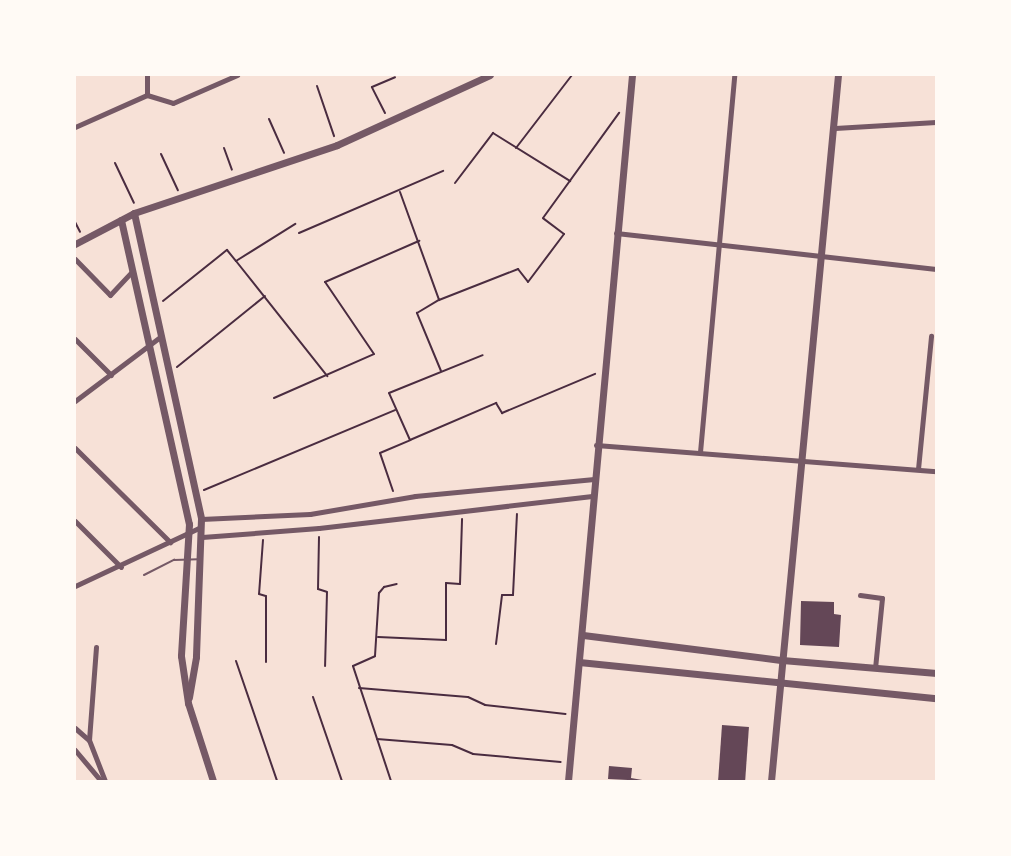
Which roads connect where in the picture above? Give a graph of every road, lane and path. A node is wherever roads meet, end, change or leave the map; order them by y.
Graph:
1 (147, 75) edge
2 (236, 75) edge
3 (490, 75) edge
4 (572, 75) edge
5 (632, 75) edge
6 (734, 75) edge
7 (838, 75) edge
8 (395, 77) dead end
9 (318, 86) dead end
10 (147, 95) junction
11 (630, 98) junction
12 (269, 119) dead end
13 (389, 121) junction
14 (936, 122) edge
15 (75, 127) edge
16 (835, 128) junction
17 (337, 144) junction
18 (516, 147) junction
19 (224, 148) dead end
20 (161, 154) dead end
21 (288, 161) junction
22 (115, 163) dead end
23 (443, 171) dead end
24 (235, 178) junction
25 (570, 182) junction
26 (455, 183) dead end
27 (400, 192) junction
28 (180, 195) junction
29 (136, 212) junction
30 (121, 220) junction
31 (295, 224) dead end
32 (299, 233) dead end
33 (615, 233) junction
34 (419, 241) junction
35 (75, 244) edge
36 (717, 246) junction
37 (820, 256) junction
38 (75, 259) edge
39 (236, 261) junction
40 (936, 269) edge
41 (132, 271) junction
42 (265, 296) junction
43 (438, 300) junction
44 (154, 308) junction
45 (931, 336) dead end
46 (160, 338) junction
47 (75, 339) edge
48 (148, 347) junction
49 (483, 355) dead end
50 (441, 371) junction
51 (603, 371) junction
52 (111, 375) junction
53 (167, 375) junction
54 (327, 376) junction
55 (274, 398) dead end
56 (75, 401) edge
57 (396, 409) junction
58 (410, 440) junction
59 (596, 445) junction
60 (75, 448) edge
61 (700, 452) junction
62 (186, 459) junction
63 (803, 461) junction
64 (174, 463) junction
65 (918, 469) junction
66 (936, 471) edge
67 (594, 479) junction
68 (196, 494) junction
69 (592, 496) junction
70 (396, 499) junction
71 (518, 504) junction
72 (462, 510) junction
73 (75, 521) edge
74 (201, 523) junction
75 (319, 528) junction
76 (189, 531) junction
77 (263, 531) junction
78 (202, 537) junction
79 (170, 542) junction
80 (187, 558) junction
81 (200, 559) junction
82 (121, 567) junction
83 (144, 575) dead end
84 (397, 584) dead end
85 (75, 586) edge
86 (860, 595) dead end
87 (583, 635) junction
88 (377, 637) junction
89 (496, 644) dead end
90 (96, 647) dead end
91 (782, 660) junction
92 (236, 661) dead end
93 (266, 662) dead end
94 (579, 663) junction
95 (325, 666) dead end
96 (875, 668) junction
97 (936, 673) edge
98 (780, 683) junction
99 (359, 688) junction
100 (313, 697) dead end
101 (936, 698) edge
102 (188, 703) junction
103 (576, 715) junction
104 (75, 728) edge
105 (377, 739) junction
106 (89, 741) junction
107 (75, 750) edge
108 (570, 762) junction
109 (103, 781) edge
110 (213, 781) edge
111 (277, 781) edge
112 (342, 781) edge
113 (390, 781) edge
114 (568, 781) edge
115 (771, 781) edge

1 - 10 street
2 - 10 street
3 - 13 street
4 - 18 path
5 - 11 street
6 - 36 street
7 - 16 street
8 - 13 path
9 - 17 path
10 - 15 street
11 - 25 path
11 - 33 street
12 - 21 path
13 - 17 street
14 - 16 street
16 - 37 street
17 - 21 street
18 - 25 path
18 - 26 path
19 - 24 path
20 - 28 path
21 - 24 street
22 - 29 path
23 - 27 path
24 - 28 street
25 - 43 path
27 - 32 path
27 - 34 path
28 - 29 street
29 - 30 street
29 - 44 street
30 - 35 street
30 - 41 street
31 - 39 path
33 - 36 street
33 - 51 street
34 - 43 path
34 - 54 path
36 - 37 street
36 - 61 street
37 - 40 street
37 - 63 street
38 - 41 street
39 - 42 path
39 - 44 path
41 - 48 street
42 - 53 path
42 - 54 path
43 - 50 path
44 - 46 street
45 - 65 street
46 - 48 street
46 - 53 street
47 - 52 street
48 - 52 street
48 - 64 street
49 - 50 path
50 - 57 path
51 - 58 path
51 - 59 street
52 - 56 street
53 - 62 street
54 - 55 path
57 - 58 path
57 - 68 path
58 - 70 path
59 - 61 street
59 - 67 street
60 - 79 street
61 - 63 street
62 - 64 street
62 - 68 street
63 - 65 street
63 - 91 street
64 - 76 street
65 - 66 street
67 - 69 street
67 - 70 street
68 - 74 street
69 - 71 street
69 - 87 street
70 - 74 street
71 - 72 street
71 - 89 path
72 - 75 street
72 - 88 path
73 - 82 street
74 - 76 street
74 - 78 street
75 - 77 street
75 - 95 path
76 - 79 street
76 - 80 street
77 - 78 street
77 - 93 path
78 - 81 street
79 - 82 street
80 - 81 lane
80 - 83 lane
80 - 102 street
81 - 102 street
82 - 85 street
84 - 88 path
86 - 96 street
87 - 91 street
87 - 94 street
88 - 99 path
90 - 106 street
91 - 96 street
91 - 98 street
92 - 111 path
94 - 98 street
94 - 103 street
96 - 97 street
98 - 101 street
98 - 115 street
99 - 103 path
99 - 105 path
100 - 112 path
102 - 110 street
103 - 108 street
104 - 106 street
105 - 108 path
105 - 113 path
106 - 109 street
107 - 109 street
108 - 114 street

